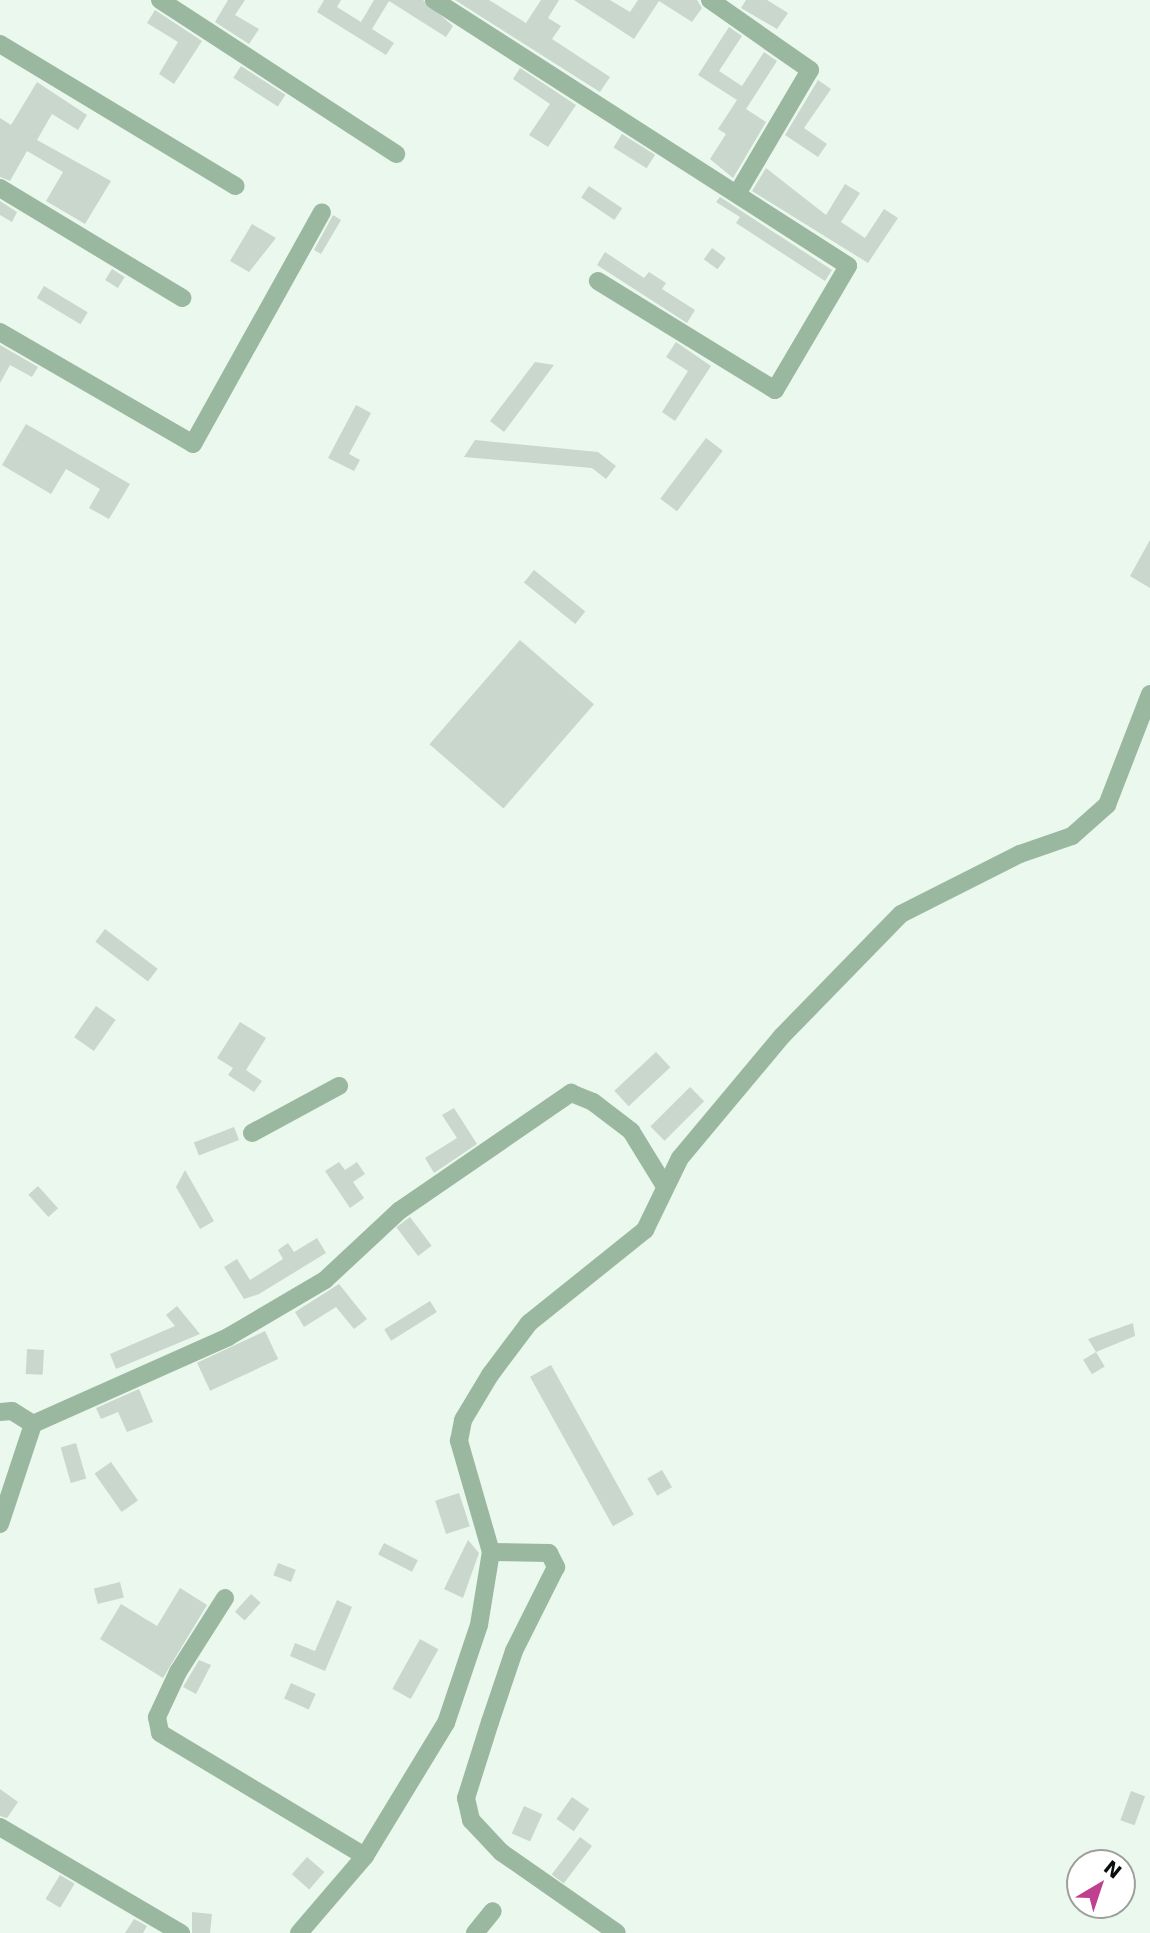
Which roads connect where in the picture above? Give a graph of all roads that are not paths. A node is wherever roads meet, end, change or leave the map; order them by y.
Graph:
1 (160, 0) edge
2 (435, 0) edge
3 (710, 0) edge
4 (0, 44) edge
5 (397, 154) dead end
6 (234, 186) dead end
7 (0, 188) edge
8 (738, 191) junction
9 (322, 212) dead end
10 (598, 281) dead end
11 (182, 298) dead end
12 (0, 332) edge
13 (1150, 694) edge
14 (339, 1086) dead end
15 (252, 1133) dead end
16 (663, 1183) junction
17 (0, 1412) edge
18 (33, 1424) junction
19 (0, 1524) edge
20 (491, 1552) junction
21 (225, 1598) dead end
22 (0, 1827) edge
23 (365, 1856) junction
24 (493, 1911) dead end
25 (181, 1933) edge
26 (299, 1933) edge
27 (475, 1933) edge
28 (617, 1933) edge

1 - 5 street
2 - 8 street
3 - 8 street
4 - 6 street
7 - 11 street
8 - 10 street
9 - 12 street
13 - 16 street
14 - 15 street
16 - 18 street
16 - 20 street
17 - 18 street
18 - 19 street
20 - 23 street
20 - 28 street
21 - 23 street
22 - 25 street
23 - 26 street
24 - 27 street

